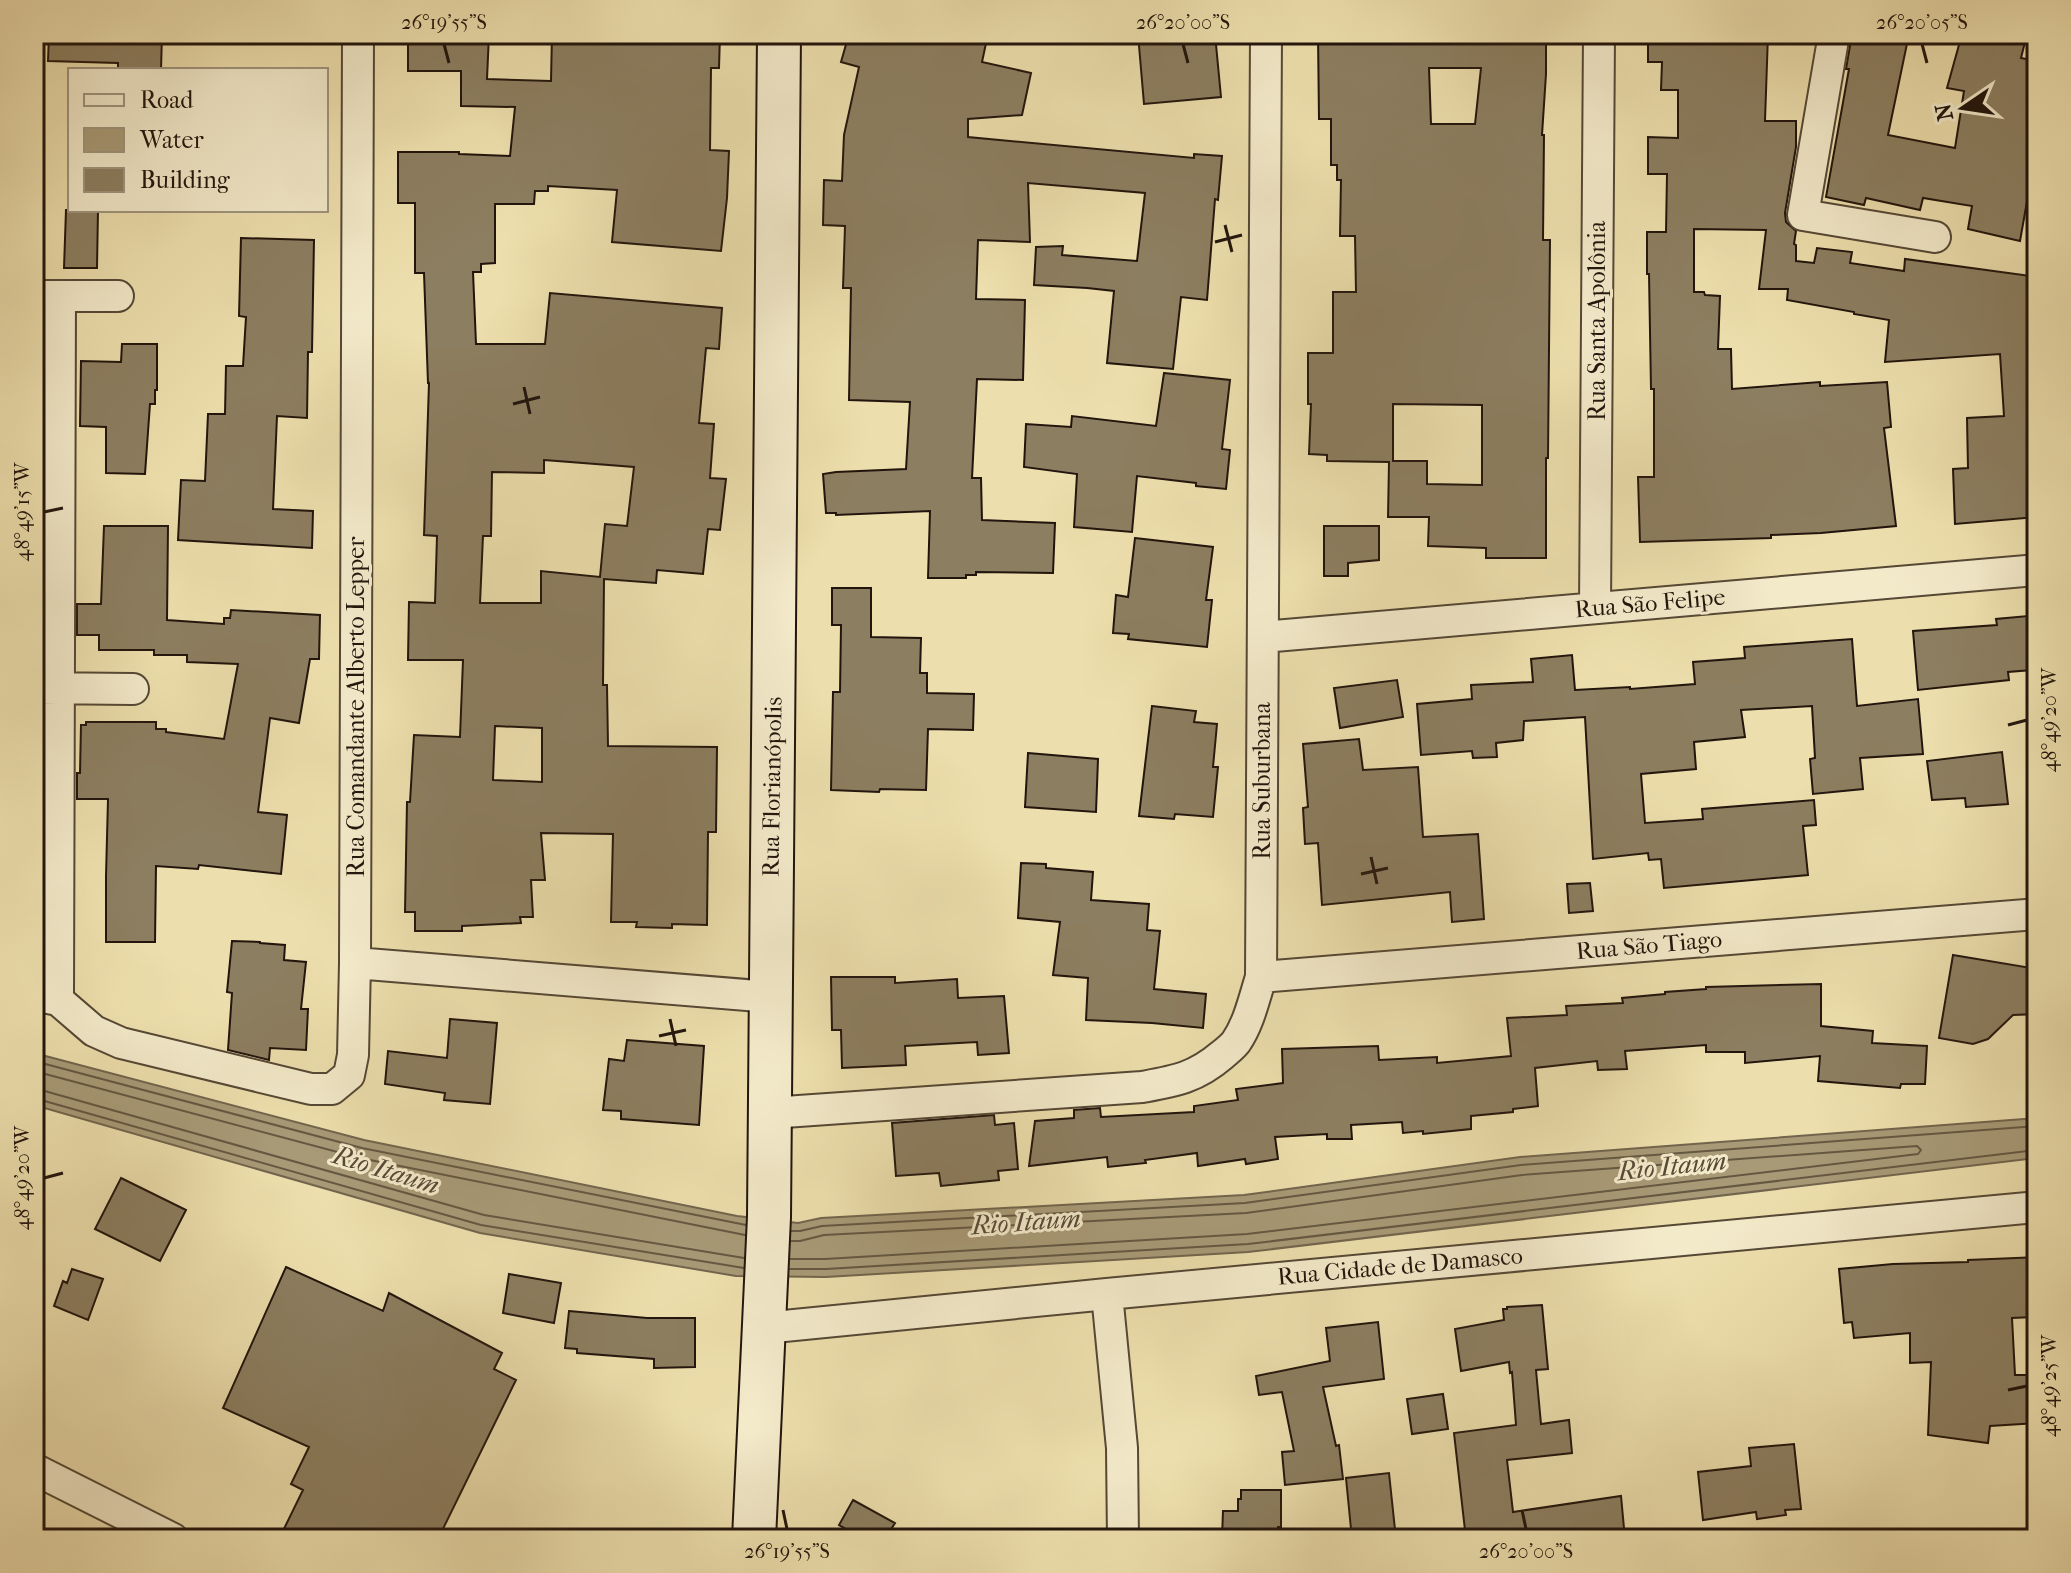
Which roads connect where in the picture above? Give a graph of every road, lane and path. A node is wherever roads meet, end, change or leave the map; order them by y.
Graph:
1 (358, 34) edge
2 (779, 34) edge
3 (1266, 34) edge
4 (1599, 34) edge
5 (1834, 34) edge
6 (1935, 237) dead end
7 (47, 296) edge
8 (118, 296) dead end
9 (2037, 570) edge
10 (1595, 608) junction
11 (1263, 637) junction
12 (46, 688) edge
13 (133, 689) dead end
14 (2035, 905) edge
15 (355, 963) junction
16 (1261, 977) junction
17 (771, 997) junction
18 (46, 998) edge
19 (770, 1113) junction
20 (2037, 1207) edge
21 (1107, 1294) junction
22 (764, 1328) junction
23 (34, 1469) edge
24 (173, 1539) edge
25 (754, 1539) edge
26 (1123, 1539) edge

1 - 15 street, Rua Comandante Alberto Lepper
2 - 17 main road, Rua Florianópolis
3 - 11 street, Rua Suburbana
4 - 10 street, Rua Santa Apolônia
5 - 6 street
7 - 8 street
7 - 12 street
9 - 10 street, Rua São Felipe
10 - 11 street, Rua São Felipe
11 - 16 street, Rua Suburbana
12 - 13 street
12 - 18 street
14 - 16 street, Rua São Tiago
15 - 17 street
15 - 18 street, Rua Comandante Alberto Lepper
16 - 19 street, Rua Suburbana
17 - 19 main road, Rua Florianópolis
19 - 22 main road, Rua Florianópolis
20 - 21 street, Rua Cidade de Damasco
21 - 22 street, Rua Cidade de Damasco
21 - 26 street
22 - 25 main road, Rua Florianópolis
23 - 24 street

